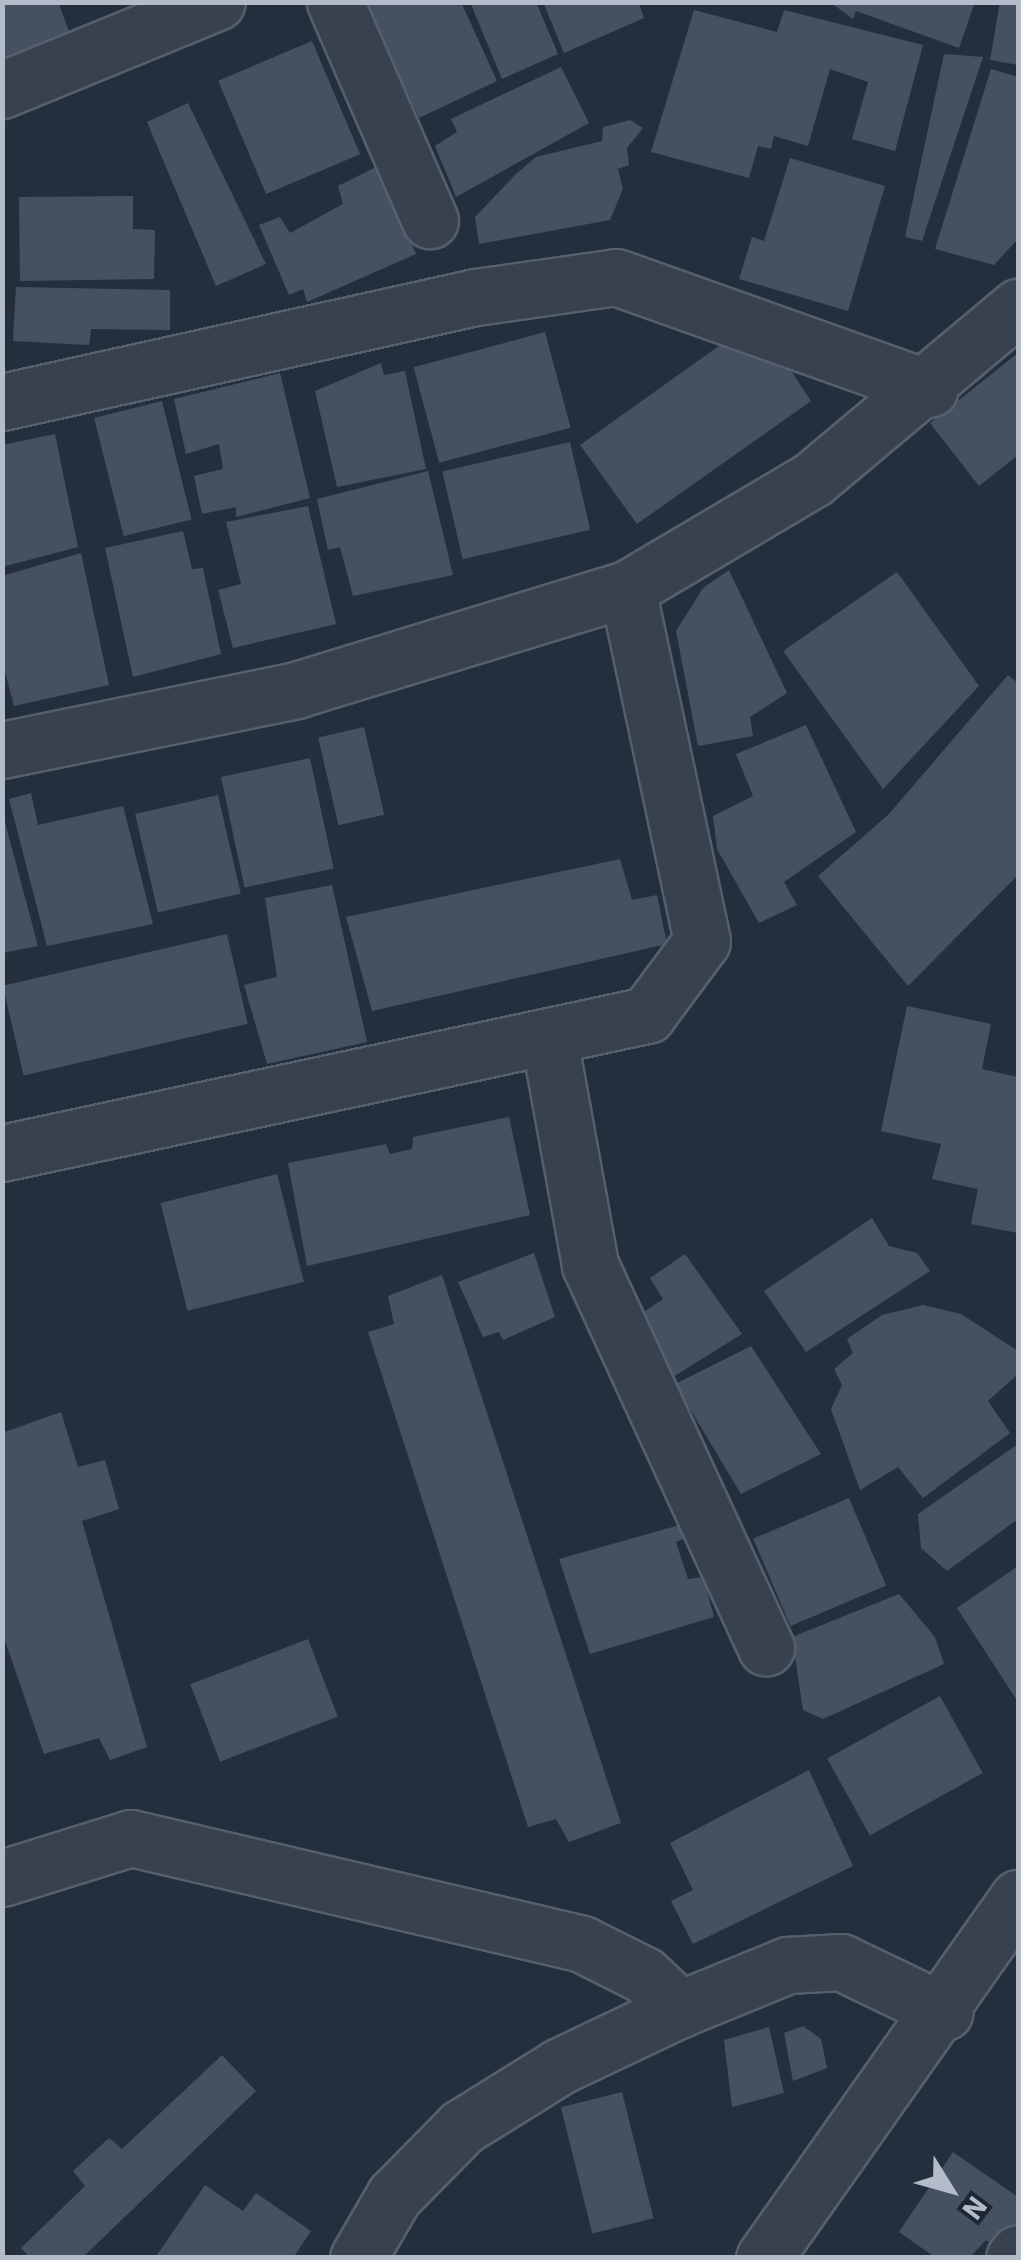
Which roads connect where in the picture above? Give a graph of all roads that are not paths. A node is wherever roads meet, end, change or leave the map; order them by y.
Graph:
1 (217, 2) edge
2 (336, 2) edge
3 (2, 90) edge
4 (430, 220) dead end
5 (1018, 307) edge
6 (930, 389) junction
7 (2, 402) edge
8 (627, 588) junction
9 (2, 750) edge
10 (549, 1039) junction
11 (2, 1154) edge
12 (766, 1647) dead end
13 (2, 1878) edge
14 (1018, 1898) edge
15 (680, 2010) junction
16 (944, 2012) junction
17 (358, 2258) edge
18 (764, 2258) edge

1 - 3 street
2 - 4 street
5 - 6 street
6 - 7 street
6 - 8 street
8 - 9 street
8 - 10 street
10 - 11 street
10 - 12 street
13 - 15 street
14 - 16 street
15 - 16 street
15 - 17 street
16 - 18 street

